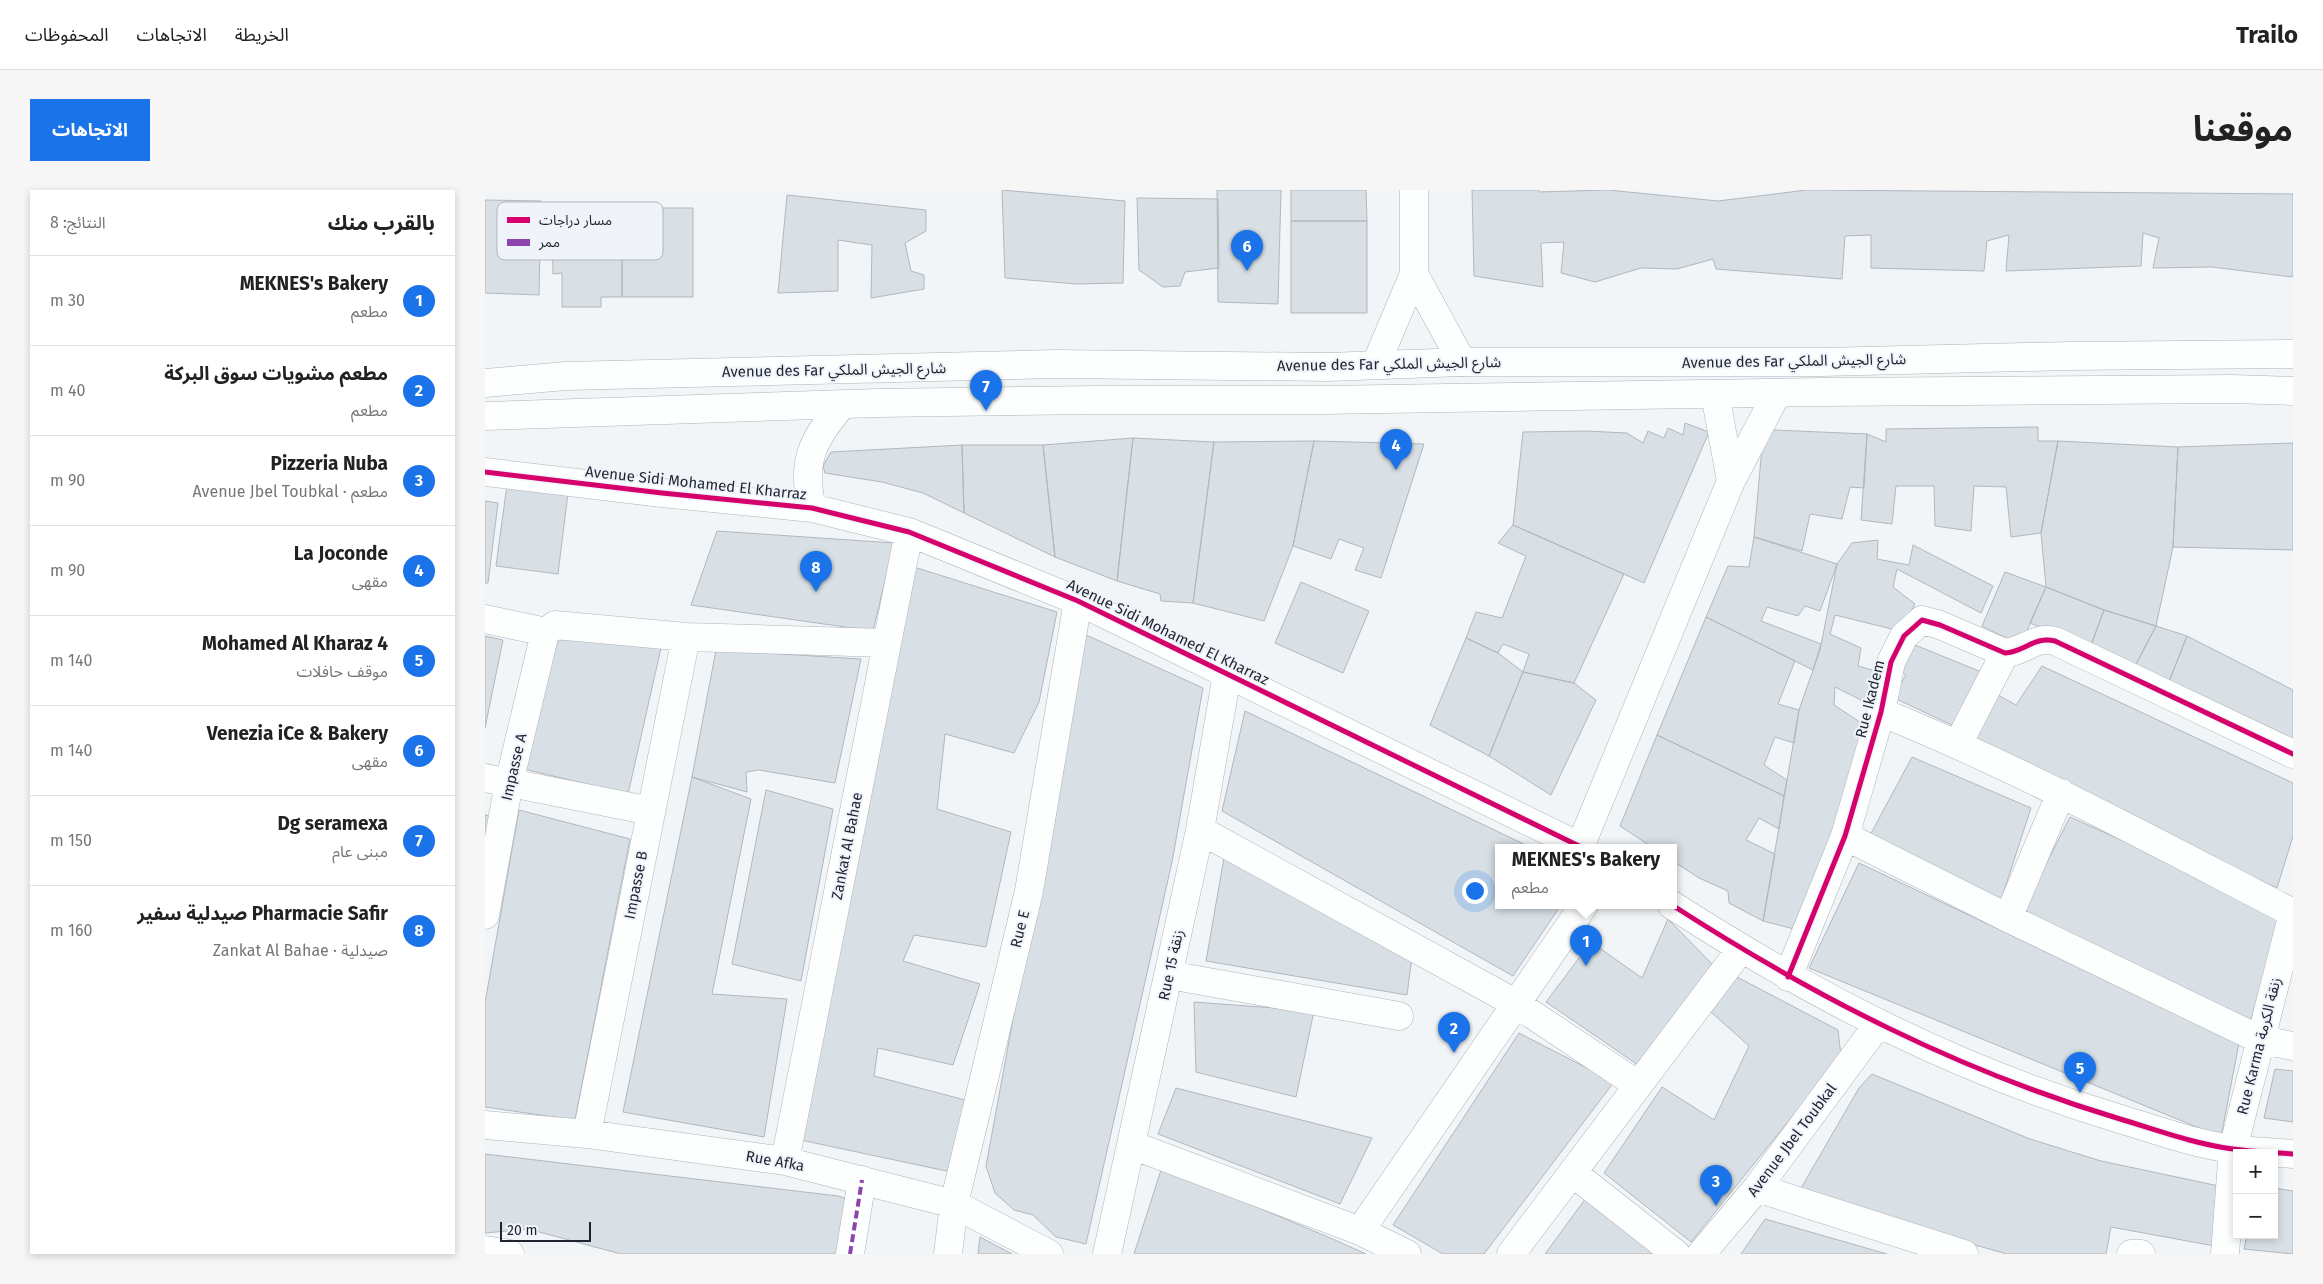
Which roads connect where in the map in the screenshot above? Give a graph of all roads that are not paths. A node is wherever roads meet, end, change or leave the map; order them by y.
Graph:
1 (1413, 190) edge
2 (1414, 274) junction
3 (2293, 354) edge
4 (1462, 362) junction
5 (1376, 364) junction
6 (485, 383) edge
7 (2293, 392) edge
8 (1777, 393) junction
9 (1715, 394) junction
10 (841, 406) junction
11 (485, 416) edge
12 (485, 472) edge
13 (1731, 481) junction
14 (812, 508) junction
15 (909, 532) junction
16 (1078, 601) junction
17 (485, 619) edge
18 (551, 629) junction
19 (686, 637) junction
20 (886, 643) junction
21 (2005, 653) junction
22 (1227, 675) junction
23 (1881, 712) junction
24 (1958, 744) junction
25 (2293, 754) edge
26 (497, 781) edge
27 (2061, 793) junction
28 (651, 812) junction
29 (1200, 830) junction
30 (1845, 836) junction
31 (1575, 844) edge
32 (1582, 844) edge
33 (1677, 908) edge
34 (1581, 909) edge
35 (2293, 913) edge
36 (485, 915) edge
37 (2008, 918) junction
38 (1741, 949) junction
39 (1169, 975) junction
40 (1788, 977) junction
41 (1515, 1003) junction
42 (1399, 1016) dead end
43 (1879, 1024) junction
44 (2261, 1040) junction
45 (2293, 1046) edge
46 (1638, 1084) junction
47 (485, 1125) edge
48 (587, 1134) junction
49 (1132, 1145) junction
50 (2233, 1149) junction
51 (2278, 1153) edge
52 (2293, 1154) edge
53 (785, 1161) junction
54 (1573, 1173) junction
55 (862, 1180) junction
56 (1757, 1188) junction
57 (954, 1204) junction
58 (1360, 1231) junction
59 (485, 1250) edge
60 (510, 1254) edge
61 (850, 1254) edge
62 (948, 1254) edge
63 (1049, 1254) edge
64 (1107, 1254) edge
65 (1407, 1254) edge
66 (1511, 1254) edge
67 (1677, 1254) edge
68 (1701, 1254) edge
69 (1964, 1254) edge
70 (2131, 1254) edge
71 (2141, 1254) edge
72 (2225, 1254) edge

1 - 2 street
2 - 4 street
2 - 5 street
3 - 4 street, Avenue des Far شارع الجيش الملكي
4 - 5 street, Avenue des Far شارع الجيش الملكي
5 - 6 street, Avenue des Far شارع الجيش الملكي
7 - 8 street, Avenue des Far شارع الجيش الملكي
8 - 9 street, Avenue des Far شارع الجيش الملكي
8 - 13 street
9 - 10 street, Avenue des Far شارع الجيش الملكي
9 - 13 street
10 - 11 street, Avenue des Far شارع الجيش الملكي
10 - 14 street
12 - 14 street, Avenue Sidi Mohamed El Kharraz
13 - 32 street
14 - 15 street, Avenue Sidi Mohamed El Kharraz
15 - 16 street, Avenue Sidi Mohamed El Kharraz
15 - 20 street, Zankat Al Bahae
16 - 22 street, Avenue Sidi Mohamed El Kharraz
16 - 57 street, Rue E
17 - 18 street
18 - 19 street
18 - 26 street, Impasse A
19 - 20 street
19 - 28 street, Impasse B
20 - 53 street, Zankat Al Bahae
21 - 23 street, Rue Ikadem
21 - 24 street
21 - 25 street
22 - 29 street, Rue 15 زنقة
22 - 31 street, Avenue Sidi Mohamed El Kharraz
23 - 24 street
23 - 30 street, Rue Ikadem
24 - 27 street
26 - 28 street
26 - 36 street, Impasse A
27 - 35 street
27 - 37 street
28 - 48 street, Impasse B
29 - 39 street, Rue 15 زنقة
29 - 41 street
30 - 37 street
30 - 40 street, Rue Ikadem
33 - 38 street
34 - 41 street
35 - 44 street, Rue Karma زنقة الكرمة
37 - 44 street
38 - 40 street
38 - 46 street
39 - 42 street
39 - 49 street, Rue 15 زنقة
40 - 43 street
41 - 46 street
41 - 58 street
43 - 50 street
43 - 56 street, Avenue Jbel Toubkal
44 - 45 street
44 - 50 street, Rue Karma زنقة الكرمة
46 - 54 street
47 - 48 street, Rue Afka
48 - 53 street, Rue Afka
49 - 58 street
49 - 64 street, Rue 15 زنقة
50 - 72 street, Rue Karma زنقة الكرمة
51 - 52 street
53 - 55 street, Rue Afka
54 - 66 street
54 - 67 street
55 - 57 street, Rue Afka
55 - 61 street
56 - 68 street, Avenue Jbel Toubkal
56 - 69 street
57 - 62 street, Rue E
57 - 63 street, Rue Afka
58 - 65 street
59 - 60 street
70 - 71 street

